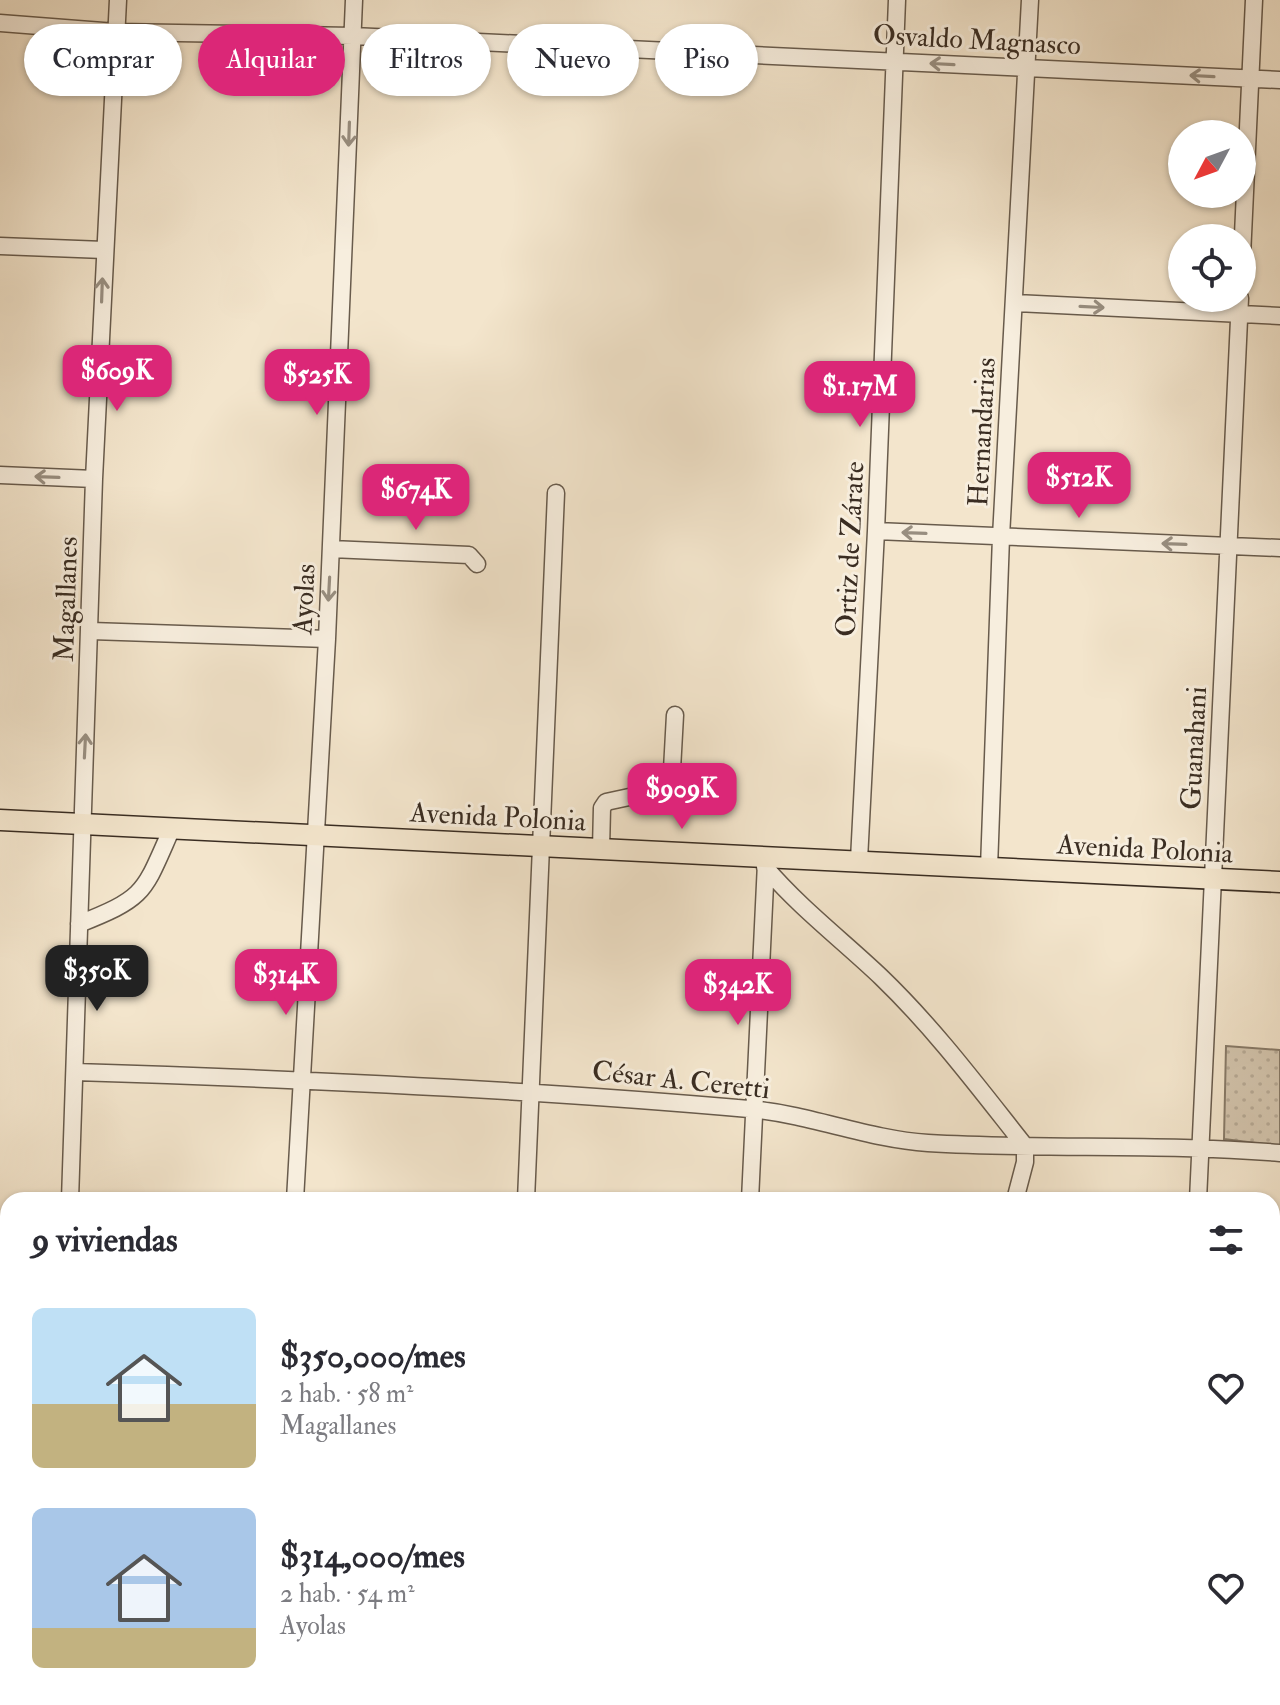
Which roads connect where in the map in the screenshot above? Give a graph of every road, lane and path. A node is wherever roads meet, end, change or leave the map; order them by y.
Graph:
1 (118, 0) edge
2 (354, 0) edge
3 (897, 0) edge
4 (1030, 0) edge
5 (1254, 0) edge
6 (0, 23) edge
7 (116, 24) edge
8 (24, 25) edge
9 (182, 33) edge
10 (353, 36) junction
11 (894, 62) junction
12 (1026, 68) junction
13 (1250, 78) junction
14 (1280, 80) edge
15 (112, 96) edge
16 (1243, 224) edge
17 (0, 246) edge
18 (104, 250) junction
19 (1014, 303) junction
20 (1168, 305) edge
21 (1256, 310) edge
22 (1240, 312) edge
23 (1280, 316) edge
24 (0, 475) edge
25 (94, 479) junction
26 (556, 493) dead end
27 (876, 531) junction
28 (1001, 537) junction
29 (1229, 546) junction
30 (1280, 548) edge
31 (331, 549) junction
32 (477, 564) dead end
33 (91, 631) junction
34 (327, 639) junction
35 (675, 715) dead end
36 (0, 820) edge
37 (81, 824) junction
38 (172, 828) junction
39 (316, 835) junction
40 (540, 846) junction
41 (601, 849) junction
42 (859, 860) junction
43 (766, 862) junction
44 (989, 868) junction
45 (1213, 879) junction
46 (1280, 882) edge
47 (79, 924) junction
48 (75, 1072) junction
49 (302, 1082) junction
50 (531, 1092) junction
51 (754, 1109) junction
52 (1025, 1146) junction
53 (1201, 1146) junction
54 (1280, 1153) edge
55 (70, 1192) edge
56 (295, 1192) edge
57 (526, 1192) edge
58 (750, 1192) edge
59 (1017, 1192) edge
60 (1198, 1192) edge

1 - 7 street, Magallanes
2 - 10 street, Ayolas
3 - 11 street, Ortiz de Zárate
4 - 12 street, Hernandarias
5 - 13 street
6 - 8 street, Osvaldo Magnasco
9 - 10 street, Osvaldo Magnasco
10 - 11 street, Osvaldo Magnasco
10 -> 31 street, Ayolas
12 -> 11 street, Osvaldo Magnasco
11 - 27 street, Ortiz de Zárate
13 -> 12 street, Osvaldo Magnasco
12 - 19 street, Hernandarias
13 - 14 street, Osvaldo Magnasco
13 - 16 street
15 - 18 street, Magallanes
17 - 18 street
25 -> 18 street, Magallanes
19 -> 20 street
19 - 28 street, Hernandarias
21 - 23 street
22 - 29 street, Guanahani
25 -> 24 street
25 - 33 street, Magallanes
26 - 40 street
28 -> 27 street
27 - 42 street, Ortiz de Zárate
29 -> 28 street
28 - 44 street, Hernandarias
29 - 30 street
29 - 45 street, Guanahani
31 - 32 street
31 -> 34 street, Ayolas
33 - 34 street
37 -> 33 street, Magallanes
34 - 39 street, Ayolas
35 - 41 street
36 - 37 main road, Avenida Polonia
37 - 38 main road, Avenida Polonia
37 - 47 street, Magallanes
38 - 39 main road, Avenida Polonia
38 - 47 street
39 - 40 main road, Avenida Polonia
39 - 49 street, Ayolas
40 - 41 main road, Avenida Polonia
40 - 50 street
41 - 43 main road, Avenida Polonia
42 - 43 main road, Avenida Polonia
42 - 44 main road, Avenida Polonia
43 - 51 street
43 - 52 street
44 - 45 main road, Avenida Polonia
45 - 46 main road, Avenida Polonia
45 - 53 street, Guanahani
47 - 48 street, Magallanes
48 - 49 street, César A. Ceretti
48 - 55 street, Magallanes
49 - 50 street, César A. Ceretti
49 - 56 street, Ayolas
50 - 51 street, César A. Ceretti
50 - 57 street
51 - 52 street, César A. Ceretti
51 - 58 street
52 - 53 street, César A. Ceretti
52 - 59 street
53 - 54 street, César A. Ceretti
53 - 60 street, Guanahani

